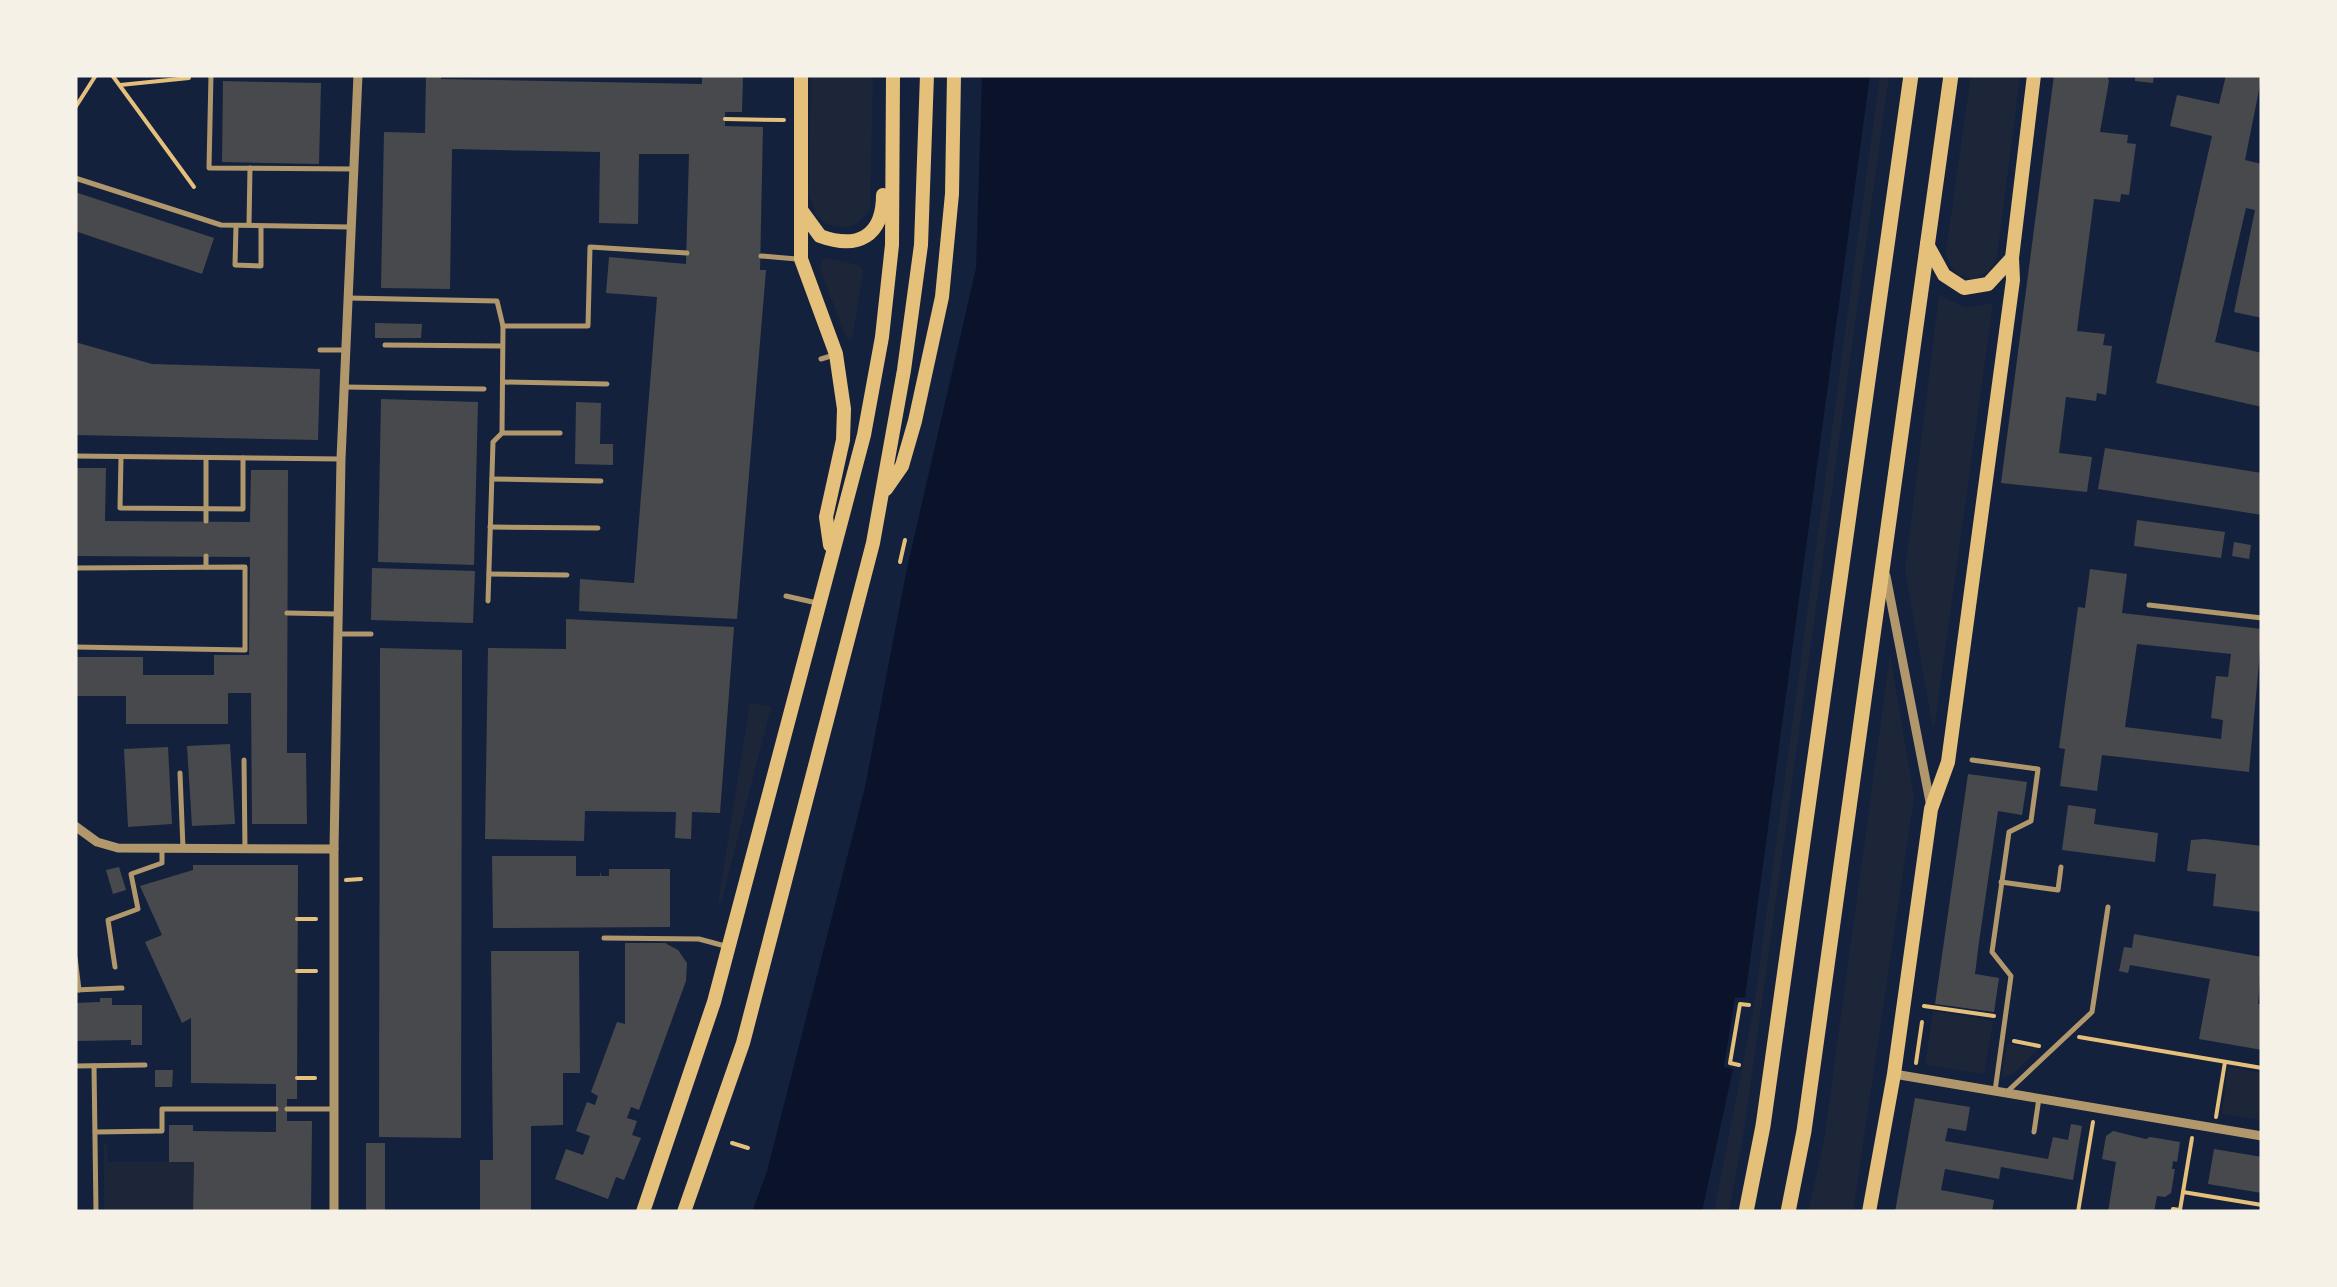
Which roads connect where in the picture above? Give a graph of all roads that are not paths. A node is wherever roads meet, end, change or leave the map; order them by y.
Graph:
1 (211, 75) edge
2 (358, 75) edge
3 (801, 75) edge
4 (893, 75) edge
5 (927, 75) edge
6 (954, 75) edge
7 (1911, 75) edge
8 (1951, 75) edge
9 (2034, 75) edge
10 (892, 141) junction
11 (250, 168) junction
12 (354, 169) junction
13 (75, 178) edge
14 (799, 207) junction
15 (236, 226) junction
16 (249, 226) junction
17 (261, 226) junction
18 (351, 227) junction
19 (1927, 244) junction
20 (687, 252) dead end
21 (760, 256) dead end
22 (2012, 258) junction
23 (801, 259) junction
24 (348, 298) junction
25 (503, 326) junction
26 (385, 345) dead end
27 (503, 346) junction
28 (320, 350) dead end
29 (346, 350) junction
30 (836, 354) junction
31 (821, 359) dead end
32 (502, 382) junction
33 (607, 384) dead end
34 (344, 387) junction
35 (484, 390) dead end
36 (502, 432) junction
37 (560, 433) dead end
38 (75, 456) edge
39 (120, 456) junction
40 (206, 458) junction
41 (243, 458) junction
42 (341, 459) junction
43 (492, 479) junction
44 (601, 481) dead end
45 (883, 494) junction
46 (206, 508) junction
47 (206, 521) dead end
48 (490, 527) junction
49 (598, 528) dead end
50 (831, 554) junction
51 (206, 556) dead end
52 (1884, 565) junction
53 (206, 567) junction
54 (75, 568) edge
55 (489, 574) junction
56 (567, 575) dead end
57 (786, 596) dead end
58 (488, 601) dead end
59 (819, 604) junction
60 (2149, 605) dead end
61 (287, 613) dead end
62 (338, 614) junction
63 (2262, 618) edge
64 (338, 634) junction
65 (371, 634) dead end
66 (75, 647) edge
67 (244, 760) dead end
68 (1972, 760) dead end
69 (180, 773) dead end
70 (1931, 809) junction
71 (75, 826) edge
72 (162, 848) junction
73 (183, 848) junction
74 (245, 849) junction
75 (334, 850) junction
76 (2061, 867) dead end
77 (2002, 882) junction
78 (2108, 907) dead end
79 (604, 938) dead end
80 (730, 948) junction
81 (75, 957) edge
82 (115, 967) dead end
83 (122, 988) dead end
84 (77, 990) edge
85 (144, 1065) dead end
86 (75, 1066) edge
87 (94, 1066) junction
88 (1894, 1074) junction
89 (1994, 1091) junction
90 (2006, 1092) junction
91 (2039, 1098) junction
92 (276, 1109) dead end
93 (286, 1109) dead end
94 (334, 1109) junction
95 (94, 1132) junction
96 (2034, 1132) dead end
97 (2262, 1136) edge
98 (96, 1212) edge
99 (334, 1212) edge
100 (643, 1212) edge
101 (684, 1212) edge
102 (1746, 1212) edge
103 (1788, 1212) edge
104 (1869, 1212) edge

1 - 11 lane
2 - 12 street
3 - 14 main road
4 - 10 main road
5 - 45 main road
6 - 45 main road
7 - 102 main road
8 - 19 main road
9 - 22 main road
10 - 14 main road
10 - 50 main road
11 - 12 lane
11 - 16 lane
12 - 18 street
13 - 15 lane
14 - 23 main road
15 - 16 lane
15 - 17 lane
16 - 17 lane
17 - 18 lane
18 - 24 street
19 - 22 main road
19 - 52 main road
20 - 25 lane
21 - 23 lane
22 - 70 main road
23 - 30 main road
24 - 25 lane
24 - 29 street
25 - 27 lane
26 - 27 lane
27 - 32 lane
28 - 29 lane
29 - 34 street
30 - 31 lane
30 - 50 main road
32 - 33 lane
32 - 36 lane
34 - 35 lane
34 - 42 street
36 - 37 lane
36 - 43 lane
38 - 39 lane
39 - 40 lane
39 - 46 lane
40 - 41 lane
40 - 46 lane
41 - 42 lane
41 - 46 lane
42 - 62 street
43 - 44 lane
43 - 48 lane
45 - 101 main road
46 - 47 lane
48 - 49 lane
48 - 55 lane
50 - 59 main road
51 - 53 lane
52 - 70 street
52 - 103 main road
53 - 54 lane
53 - 66 lane
55 - 56 lane
55 - 58 lane
57 - 59 lane
59 - 80 main road
60 - 63 lane
61 - 62 lane
62 - 64 street
64 - 65 lane
64 - 75 street
67 - 74 lane
68 - 77 lane
69 - 73 lane
70 - 88 main road
71 - 72 street
72 - 73 street
72 - 82 lane
73 - 74 street
74 - 75 street
75 - 94 street
76 - 77 lane
77 - 89 lane
78 - 90 lane
79 - 80 lane
80 - 100 main road
81 - 84 lane
83 - 84 lane
85 - 87 lane
86 - 87 lane
87 - 95 lane
88 - 89 street
88 - 104 main road
89 - 90 street
90 - 91 street
91 - 96 lane
91 - 97 street
92 - 95 lane
93 - 94 lane
94 - 99 street
95 - 98 lane

